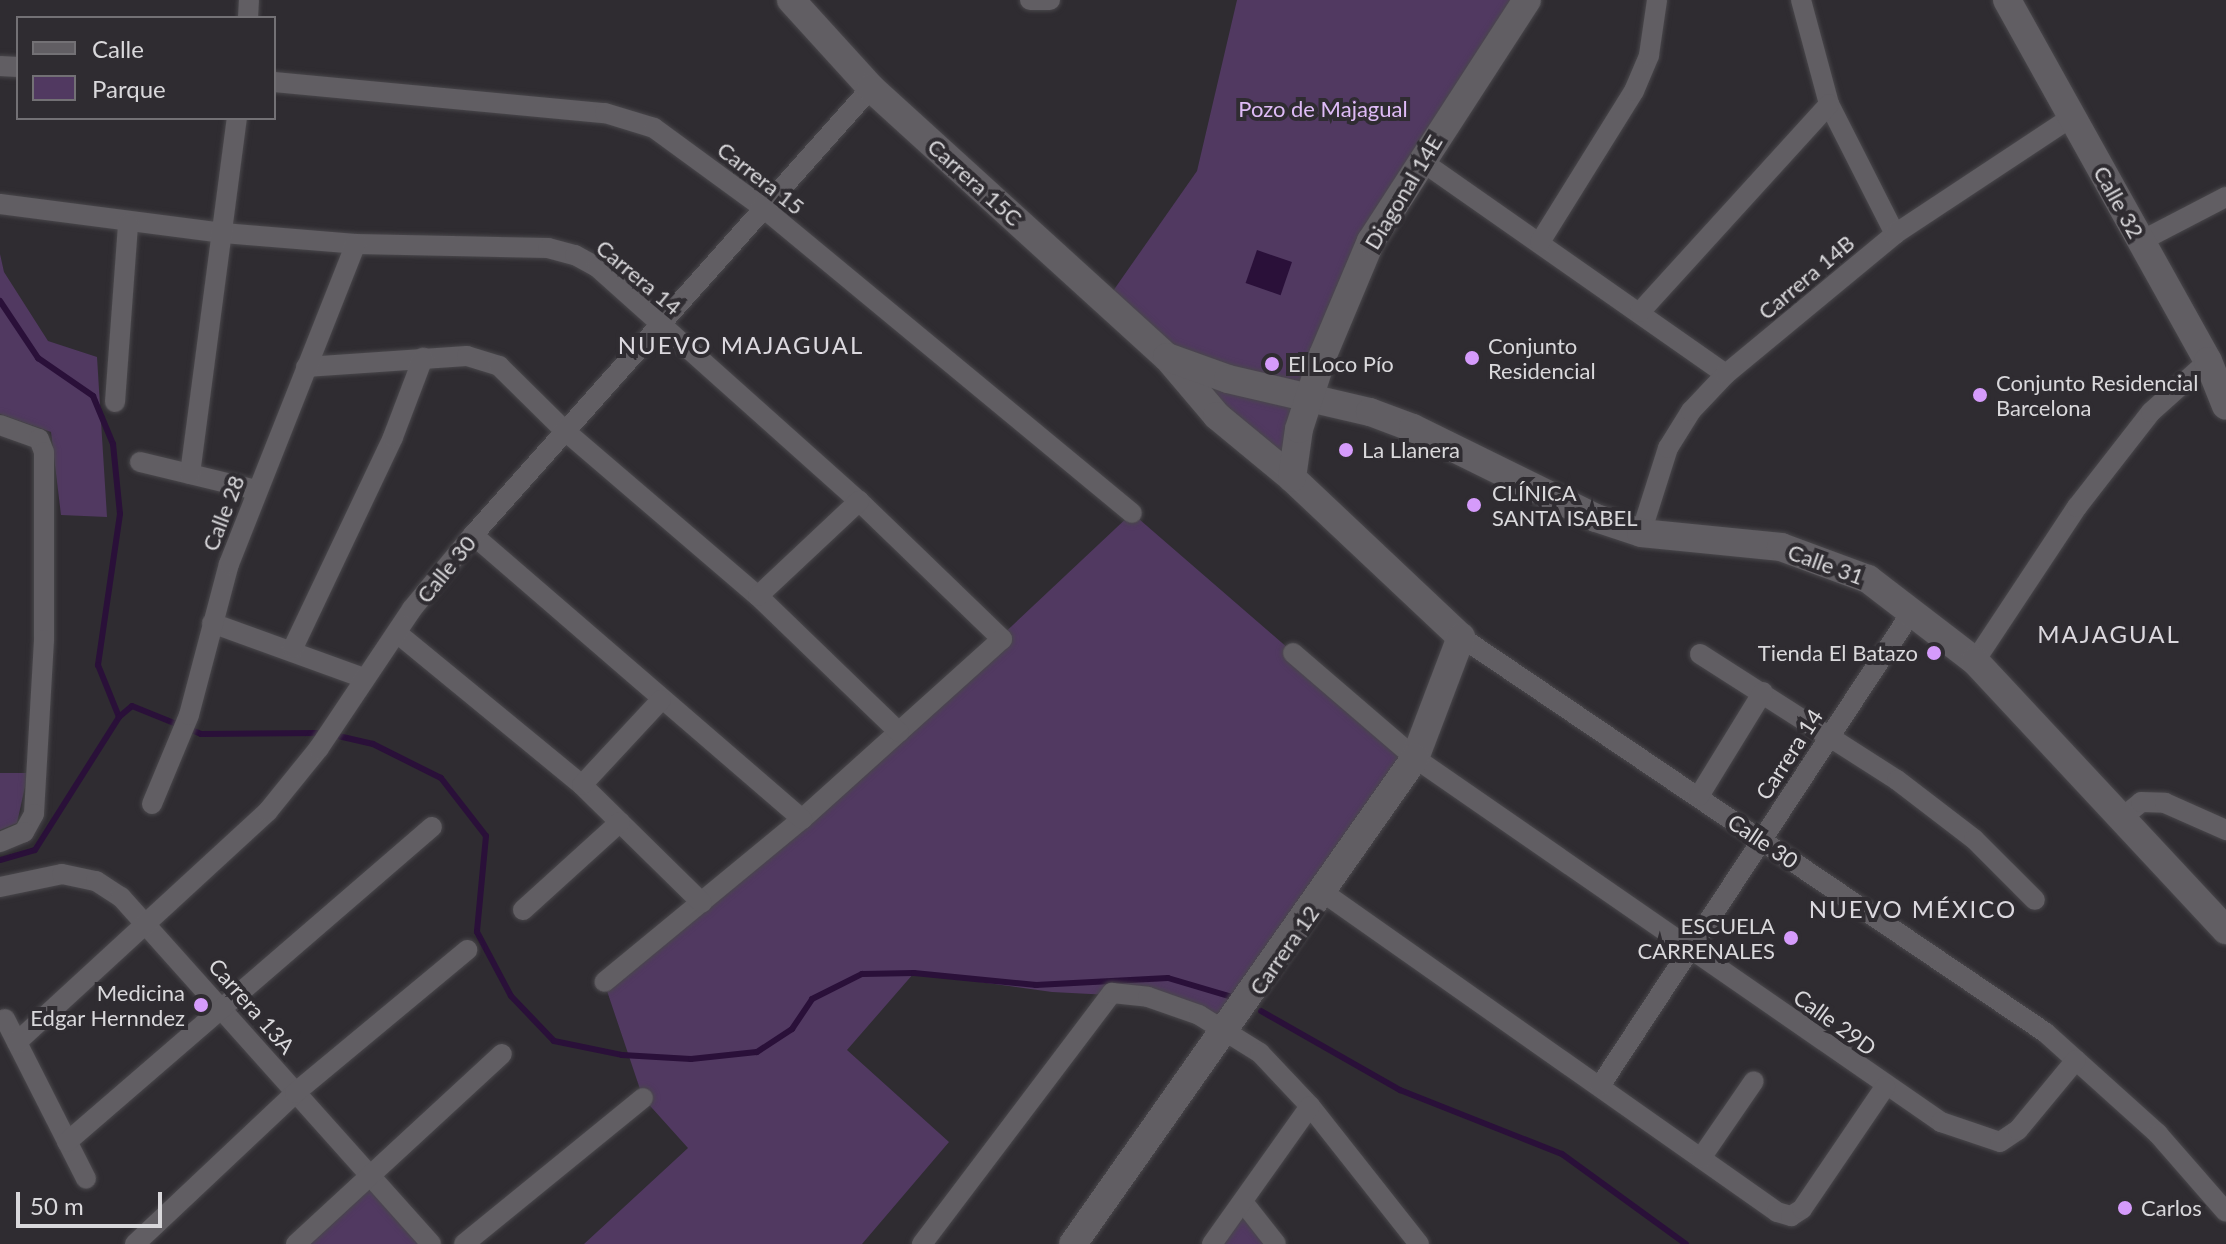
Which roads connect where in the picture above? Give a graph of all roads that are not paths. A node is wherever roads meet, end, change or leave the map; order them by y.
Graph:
1 (791, 0) edge
2 (1030, 0) edge
3 (1050, 0) edge
4 (1527, 0) edge
5 (1657, 0) edge
6 (1801, 0) edge
7 (2007, 0) edge
8 (276, 82) edge
9 (871, 88) junction
10 (1829, 104) junction
11 (2072, 117) junction
12 (237, 120) edge
13 (1420, 160) junction
14 (2226, 197) edge
15 (0, 204) edge
16 (762, 207) junction
17 (128, 223) junction
18 (223, 233) junction
19 (1895, 234) junction
20 (2141, 241) junction
21 (1540, 242) junction
22 (356, 244) junction
23 (1640, 312) junction
24 (657, 323) junction
25 (1167, 357) junction
26 (423, 358) junction
27 (2208, 361) junction
28 (306, 367) junction
29 (1726, 374) junction
30 (1246, 384) junction
31 (1310, 398) junction
32 (115, 402) dead end
33 (2226, 406) edge
34 (1217, 416) junction
35 (0, 425) edge
36 (564, 430) junction
37 (140, 462) dead end
38 (190, 474) junction
39 (1292, 478) junction
40 (256, 490) junction
41 (859, 501) junction
42 (1132, 513) dead end
43 (1641, 533) junction
44 (473, 535) junction
45 (758, 596) junction
46 (1913, 610) junction
47 (212, 623) junction
48 (397, 633) junction
49 (1461, 637) junction
50 (293, 648) junction
51 (1293, 653) dead end
52 (1700, 654) dead end
53 (1975, 661) junction
54 (364, 678) junction
55 (1763, 692) junction
56 (661, 700) junction
57 (899, 732) junction
58 (1829, 736) junction
59 (1415, 758) junction
60 (582, 785) junction
61 (1699, 796) junction
62 (152, 804) dead end
63 (2124, 816) junction
64 (802, 819) junction
65 (620, 822) junction
66 (432, 827) dead end
67 (2226, 830) edge
68 (1761, 839) junction
69 (0, 842) edge
70 (0, 887) edge
71 (1324, 893) junction
72 (2035, 900) dead end
73 (702, 903) junction
74 (523, 910) dead end
75 (149, 923) junction
76 (2226, 930) edge
77 (1690, 947) junction
78 (467, 950) dead end
79 (604, 982) dead end
80 (220, 1008) junction
81 (5, 1019) dead end
82 (1228, 1029) junction
83 (17, 1042) junction
84 (502, 1054) dead end
85 (2076, 1060) junction
86 (1754, 1081) dead end
87 (1600, 1086) junction
88 (1885, 1087) junction
89 (295, 1093) junction
90 (643, 1098) dead end
91 (1310, 1106) junction
92 (67, 1142) junction
93 (1701, 1158) junction
94 (368, 1174) junction
95 (86, 1179) dead end
96 (1243, 1202) junction
97 (2226, 1212) edge
98 (135, 1244) edge
99 (296, 1244) edge
100 (431, 1244) edge
101 (464, 1244) edge
102 (922, 1244) edge
103 (1073, 1244) edge
104 (1212, 1244) edge
105 (1276, 1244) edge
106 (1419, 1244) edge

1 - 9 street, Carrera 15C
2 - 3 street
4 - 13 street, Diagonal 14E
5 - 21 street
6 - 10 street
7 - 11 street, Calle 32
8 - 16 street, Carrera 15
9 - 16 street, Calle 30
9 - 25 street, Carrera 15C
10 - 19 street
10 - 23 street
11 - 19 street, Carrera 14B
11 - 20 street, Calle 32
12 - 18 street
13 - 21 street
13 - 31 street, Diagonal 14E
14 - 20 street
15 - 17 street, Carrera 14
16 - 24 street, Calle 30
16 - 42 street, Carrera 15
17 - 18 street, Carrera 14
17 - 32 street
18 - 22 street, Carrera 14
18 - 38 street
19 - 29 street, Carrera 14B
20 - 27 street, Calle 32
21 - 23 street
22 - 24 street, Carrera 14
22 - 28 street, Calle 28
23 - 29 street
24 - 36 street, Calle 30
24 - 41 street, Carrera 14
25 - 30 street, Carrera 15C
25 - 34 street, Carrera 15C
26 - 28 street
26 - 36 street
26 - 50 street
27 - 33 street, Calle 32
27 - 53 street
28 - 40 street, Calle 28
29 - 43 street, Carrera 14B
30 - 31 street, Carrera 15C
30 - 34 street
31 - 39 street, Diagonal 14E
31 - 43 street, Calle 31
34 - 39 street, Carrera 15C
35 - 69 street
36 - 44 street, Calle 30
36 - 45 street
37 - 38 street
38 - 40 street
39 - 49 street, Calle 30
40 - 47 street, Calle 28
41 - 45 street
41 - 57 street, Carrera 14
43 - 46 street, Calle 31
44 - 48 street, Calle 30
44 - 56 street
45 - 57 street
46 - 53 street, Calle 31
46 - 58 street, Carrera 14
47 - 50 street
47 - 62 street, Calle 28
48 - 54 street, Calle 30
48 - 60 street
49 - 59 street, Carrera 12
49 - 61 street, Calle 30
50 - 54 street
51 - 59 street, Calle 29D
52 - 55 street
53 - 63 street, Calle 31
54 - 75 street, Calle 30
55 - 58 street
55 - 61 street
56 - 60 street
56 - 64 street
57 - 64 street
58 - 68 street, Carrera 14
58 - 72 street
59 - 71 street, Carrera 12
59 - 77 street, Calle 29D
60 - 65 street
61 - 68 street, Calle 30
63 - 67 street
63 - 76 street, Calle 31
64 - 73 street
65 - 73 street
65 - 74 street
66 - 80 street
68 - 77 street, Carrera 14
68 - 85 street, Calle 30
70 - 75 street, Carrera 13A
71 - 82 street, Carrera 12
71 - 87 street
73 - 79 street
75 - 80 street, Carrera 13A
75 - 83 street, Calle 30
77 - 87 street, Carrera 14
77 - 88 street, Calle 29D
78 - 89 street
80 - 89 street, Carrera 13A
80 - 92 street
81 - 83 street
82 - 91 street
82 - 102 street
82 - 103 street, Carrera 12
83 - 92 street
84 - 94 street
85 - 88 street, Calle 29D
85 - 97 street, Calle 30
86 - 93 street
87 - 93 street
88 - 93 street
89 - 94 street, Carrera 13A
89 - 98 street
90 - 101 street
91 - 96 street
91 - 106 street
92 - 95 street
94 - 99 street
94 - 100 street, Carrera 13A
96 - 104 street
96 - 105 street

